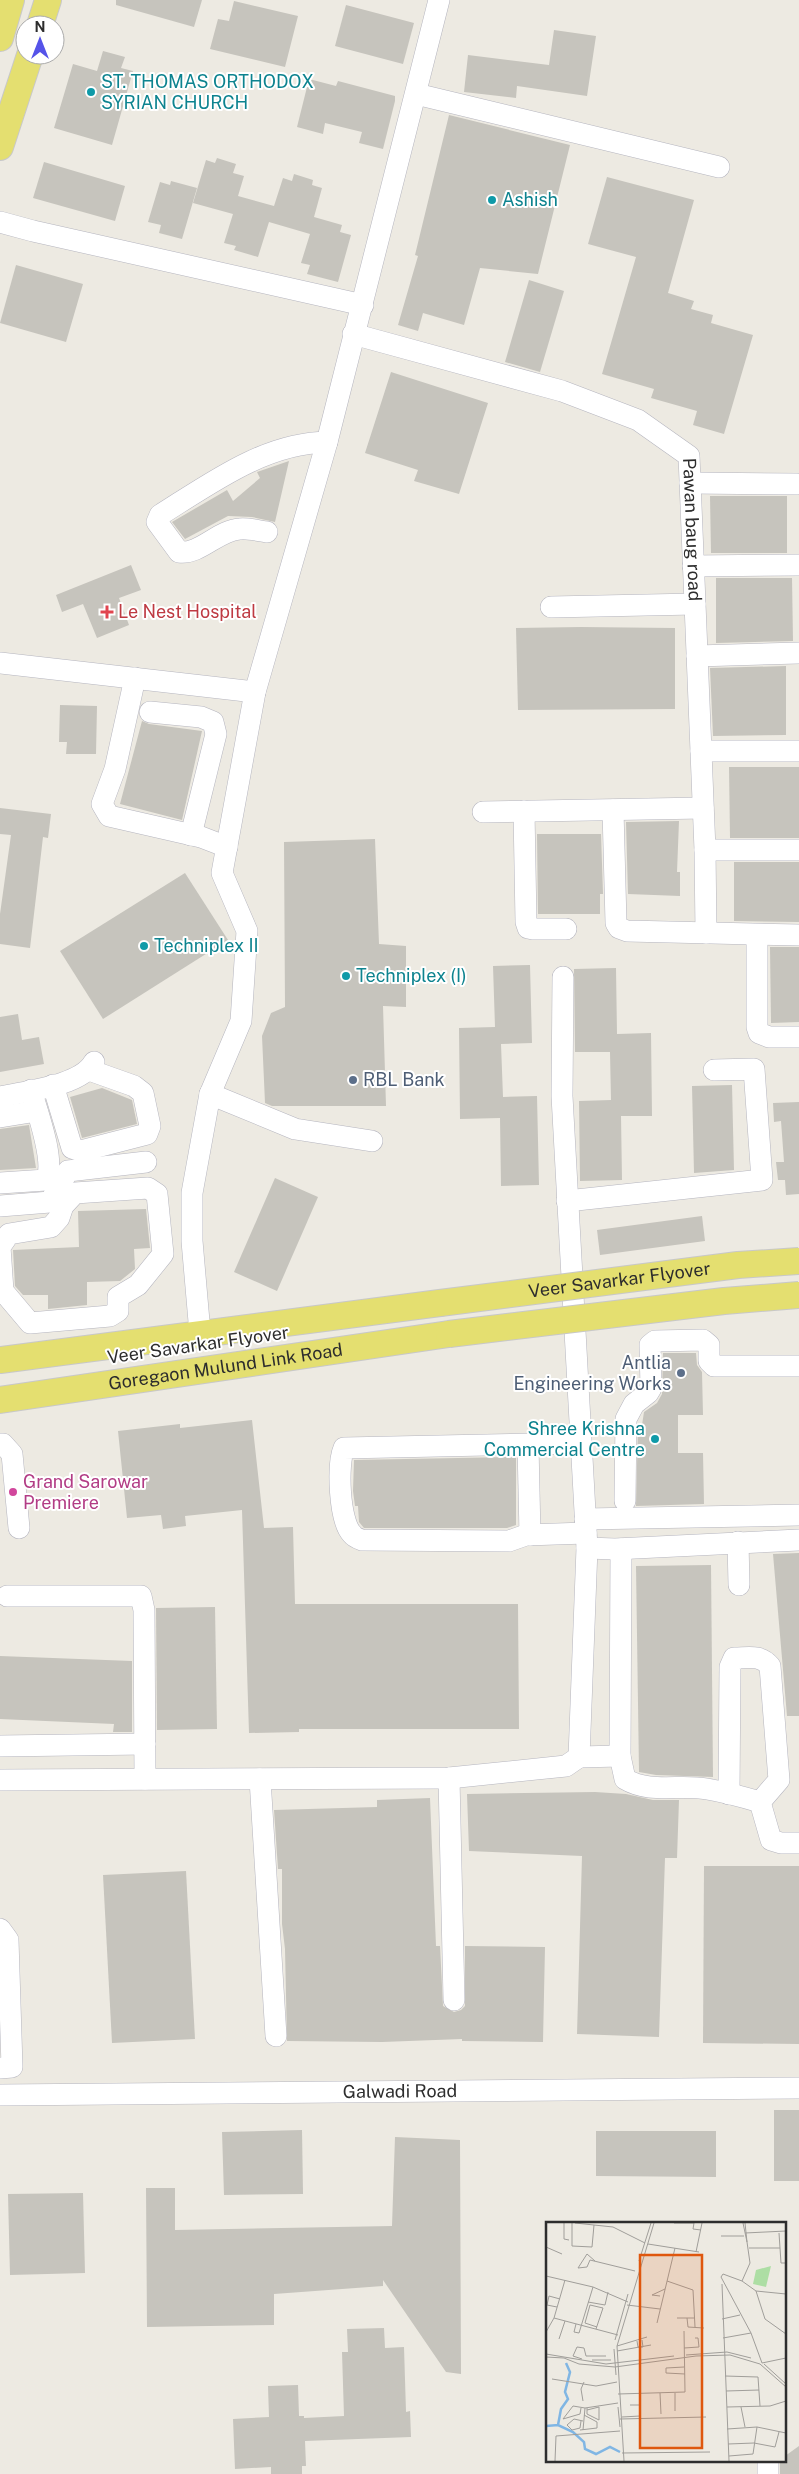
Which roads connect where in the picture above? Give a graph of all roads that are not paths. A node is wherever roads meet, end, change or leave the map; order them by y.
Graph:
1 (48, 0) edge
2 (440, 0) edge
3 (43, 15) edge
4 (27, 65) edge
5 (416, 94) junction
6 (0, 147) edge
7 (719, 167) dead end
8 (0, 222) edge
9 (363, 305) junction
10 (353, 334) junction
11 (327, 442) junction
12 (690, 483) junction
13 (797, 484) dead end
14 (267, 532) dead end
15 (799, 565) edge
16 (693, 566) junction
17 (695, 604) junction
18 (551, 607) dead end
19 (799, 653) edge
20 (697, 656) junction
21 (0, 663) edge
22 (135, 678) junction
23 (173, 682) junction
24 (255, 692) junction
25 (150, 712) dead end
26 (173, 714) junction
27 (799, 750) edge
28 (701, 751) junction
29 (703, 808) junction
30 (613, 810) junction
31 (524, 811) junction
32 (483, 812) dead end
33 (191, 835) junction
34 (227, 847) junction
35 (705, 850) junction
36 (799, 850) edge
37 (566, 928) dead end
38 (706, 933) junction
39 (799, 935) edge
40 (758, 936) junction
41 (563, 977) dead end
42 (799, 1037) edge
43 (714, 1070) dead end
44 (53, 1085) junction
45 (31, 1090) junction
46 (210, 1094) junction
47 (0, 1097) edge
48 (37, 1111) junction
49 (0, 1117) edge
50 (372, 1141) dead end
51 (146, 1162) dead end
52 (0, 1183) edge
53 (567, 1201) junction
54 (0, 1206) edge
55 (799, 1261) edge
56 (799, 1295) edge
57 (440, 1303) joint
58 (388, 1311) junction
59 (30, 1323) junction
60 (200, 1333) junction
61 (449, 1334) joint
62 (395, 1341) junction
63 (34, 1355) junction
64 (0, 1360) edge
65 (799, 1366) edge
66 (0, 1372) edge
67 (0, 1385) edge
68 (0, 1400) edge
69 (581, 1443) junction
70 (0, 1444) edge
71 (528, 1445) junction
72 (626, 1501) dead end
73 (799, 1514) edge
74 (12, 1516) edge
75 (586, 1533) junction
76 (530, 1535) junction
77 (799, 1540) edge
78 (738, 1542) junction
79 (621, 1549) junction
80 (739, 1585) dead end
81 (7, 1596) dead end
82 (145, 1744) junction
83 (0, 1746) edge
84 (579, 1756) junction
85 (620, 1756) junction
86 (449, 1778) junction
87 (145, 1779) junction
88 (260, 1779) junction
89 (0, 1780) edge
90 (729, 1794) junction
91 (760, 1802) junction
92 (799, 1843) edge
93 (0, 1929) edge
94 (454, 2000) dead end
95 (276, 2036) dead end
96 (6, 2067) edge
97 (799, 2088) edge
98 (6, 2095) edge

1 - 3 main road
2 - 5 street
4 - 6 main road
5 - 7 street
5 - 9 street
8 - 9 street
9 - 10 street
10 - 11 street
10 - 12 street, Pawan baug road
11 - 14 street
11 - 24 street
12 - 13 street
12 - 16 street, Pawan baug road
15 - 16 street
16 - 17 street, Pawan baug road
17 - 18 street
17 - 20 street, Pawan baug road
19 - 20 street
20 - 28 street, Pawan baug road
21 - 22 street
22 - 23 street
22 - 33 street
23 - 24 street
23 - 26 street
24 - 34 street
25 - 26 street
26 - 33 street
27 - 28 street
28 - 29 street, Pawan baug road
29 - 30 street
29 - 35 street, Pawan baug road
30 - 31 street
30 - 38 street
31 - 32 street
31 - 37 street
33 - 34 street
34 - 46 street
35 - 36 street
35 - 38 street, Pawan baug road
38 - 40 street
39 - 40 street
40 - 42 street
41 - 53 street
43 - 53 street
44 - 44 street
44 - 45 street
45 - 47 street
45 - 48 street
46 - 50 street
46 - 60 street
48 - 49 street
48 - 52 street
51 - 54 street
53 - 69 street
55 - 57 main road, Veer Savarkar Flyover, bridge
56 - 61 main road, Veer Savarkar Flyover, bridge
57 - 58 main road, Goregaon Mulund Link Road
58 - 60 main road, Goregaon Mulund Link Road
58 - 66 main road, Veer Savarkar Flyover
59 - 59 street
59 - 63 street
60 - 63 main road, Goregaon Mulund Link Road
61 - 62 main road, Goregaon Mulund Link Road
62 - 67 main road, Veer Savarkar Flyover
62 - 68 main road, Goregaon Mulund Link Road
63 - 64 main road, Goregaon Mulund Link Road
65 - 72 street
69 - 71 street
69 - 75 street
70 - 74 street
71 - 76 street
71 - 76 street
73 - 75 street
75 - 76 street
75 - 79 street
75 - 84 street
77 - 78 street
78 - 79 street
78 - 80 street
79 - 85 street
81 - 82 street
82 - 83 street
82 - 87 street
84 - 85 street
84 - 86 street
85 - 90 street
86 - 88 street
86 - 94 street
87 - 88 street
87 - 89 street
88 - 95 street
90 - 91 street
90 - 91 street
91 - 92 street
93 - 96 street
96 - 98 street
97 - 98 street, Galwadi Road

